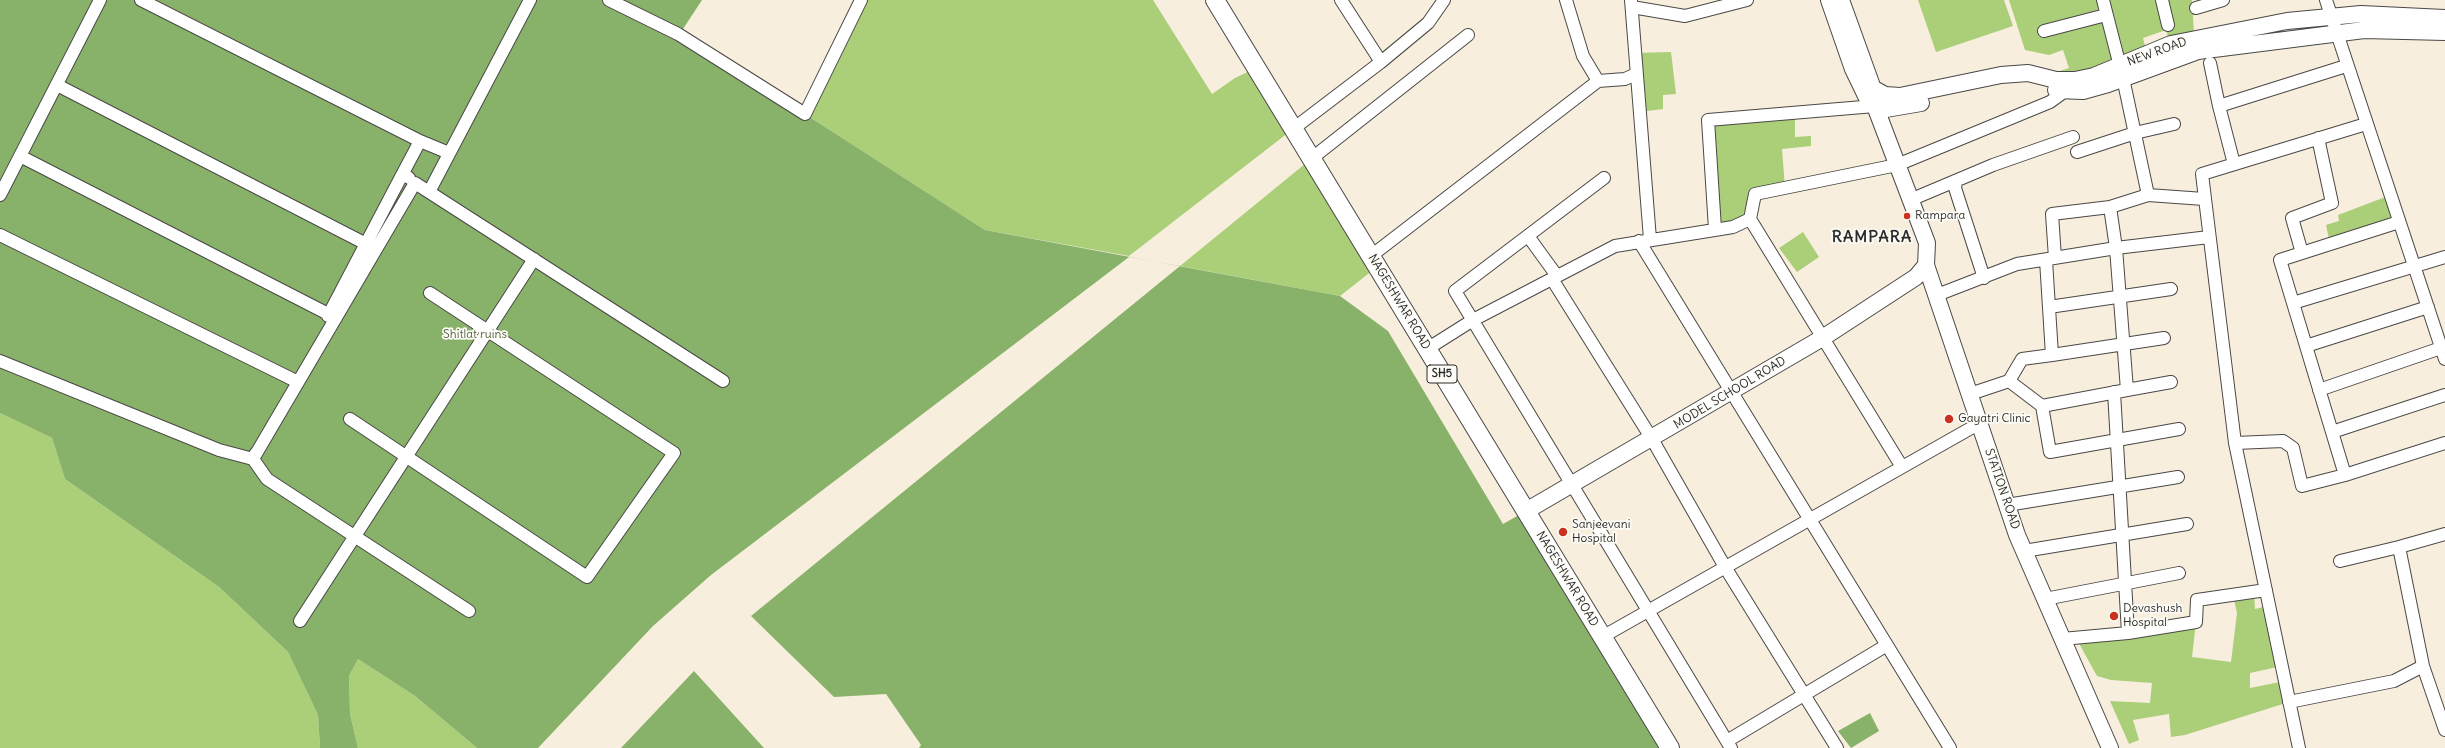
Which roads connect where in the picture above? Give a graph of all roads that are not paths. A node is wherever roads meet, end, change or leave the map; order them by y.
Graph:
1 (100, 0) edge
2 (141, 0) edge
3 (530, 0) edge
4 (609, 0) edge
5 (862, 0) edge
6 (1215, 0) edge
7 (1341, 0) edge
8 (1444, 0) edge
9 (1566, 0) edge
10 (1748, 0) edge
11 (1829, 0) edge
12 (1841, 0) edge
13 (2103, 0) edge
14 (2162, 0) edge
15 (2223, 0) edge
16 (2326, 0) edge
17 (1632, 3) edge
18 (2196, 8) dead end
19 (2106, 14) junction
20 (2445, 18) edge
21 (2168, 25) dead end
22 (2333, 25) junction
23 (2044, 31) dead end
24 (2445, 32) edge
25 (1468, 35) dead end
26 (1381, 62) junction
27 (2210, 63) dead end
28 (2346, 66) junction
29 (2122, 72) junction
30 (1636, 74) junction
31 (1598, 81) junction
32 (57, 85) junction
33 (2065, 86) junction
34 (1874, 89) junction
35 (1900, 96) junction
36 (1875, 106) junction
37 (2219, 106) junction
38 (2174, 124) dead end
39 (2366, 124) junction
40 (1293, 129) junction
41 (2135, 133) junction
42 (2073, 137) dead end
43 (2318, 138) junction
44 (420, 141) junction
45 (2077, 152) dead end
46 (449, 153) junction
47 (20, 156) junction
48 (1311, 159) junction
49 (2234, 164) junction
50 (1897, 165) junction
51 (403, 173) junction
52 (1604, 178) dead end
53 (1956, 181) junction
54 (415, 183) junction
55 (429, 192) junction
56 (0, 195) edge
57 (2148, 195) junction
58 (2204, 199) junction
59 (2110, 207) junction
60 (1915, 212) junction
61 (1750, 219) junction
62 (2399, 222) junction
63 (1715, 229) junction
64 (0, 235) edge
65 (1528, 236) junction
66 (2208, 237) junction
67 (1645, 240) junction
68 (371, 246) junction
69 (2116, 248) junction
70 (2302, 252) junction
71 (1371, 256) junction
72 (2445, 257) edge
73 (534, 259) junction
74 (2050, 259) junction
75 (1926, 265) junction
76 (2414, 266) junction
77 (1555, 277) junction
78 (1984, 278) junction
79 (2171, 289) dead end
80 (430, 293) dead end
81 (1937, 295) junction
82 (2120, 296) junction
83 (2293, 303) junction
84 (2049, 307) junction
85 (2428, 307) junction
86 (332, 316) junction
87 (1473, 320) junction
88 (2440, 327) edge
89 (488, 331) junction
90 (1824, 337) junction
91 (2164, 338) dead end
92 (2123, 343) junction
93 (2306, 346) junction
94 (1427, 349) junction
95 (2443, 353) edge
96 (2052, 355) junction
97 (0, 362) edge
98 (296, 381) junction
99 (723, 381) dead end
100 (2009, 381) junction
101 (2171, 382) dead end
102 (2127, 390) junction
103 (2319, 390) junction
104 (1732, 392) junction
105 (2114, 392) junction
106 (1970, 394) junction
107 (2445, 395) edge
108 (2042, 406) junction
109 (350, 419) dead end
110 (1980, 423) junction
111 (2180, 429) dead end
112 (2332, 432) junction
113 (1652, 439) junction
114 (2117, 440) junction
115 (2445, 443) edge
116 (2235, 444) junction
117 (406, 456) junction
118 (253, 459) junction
119 (1902, 467) junction
120 (2345, 474) junction
121 (2178, 477) dead end
122 (1573, 485) junction
123 (2120, 488) junction
124 (2007, 505) junction
125 (1526, 511) junction
126 (1810, 519) junction
127 (2187, 524) dead end
128 (2445, 534) edge
129 (2122, 535) junction
130 (355, 536) junction
131 (2399, 546) junction
132 (2024, 551) junction
133 (2340, 561) dead end
134 (1725, 567) junction
135 (2179, 574) dead end
136 (2125, 583) junction
137 (2266, 590) junction
138 (2044, 599) junction
139 (1649, 610) junction
140 (469, 611) dead end
141 (300, 621) dead end
142 (2128, 632) junction
143 (1602, 637) junction
144 (2062, 640) junction
145 (1887, 645) junction
146 (2424, 666) junction
147 (1804, 695) junction
148 (2289, 702) junction
149 (2445, 730) edge
150 (1729, 745) edge
151 (1670, 748) edge
152 (1837, 748) edge
153 (1950, 748) edge
154 (2110, 748) edge
155 (2299, 748) edge

1 - 32 street
2 - 44 street
3 - 46 street
4 - 5 street
6 - 40 main road, NAGESHWAR ROAD / SH5
7 - 26 street
8 - 26 street
9 - 31 street
10 - 17 street
11 - 36 street
12 - 34 street
13 - 19 street
14 - 21 street
15 - 18 street
16 - 22 street
17 - 30 street
19 - 23 street
19 - 29 street
20 - 22 street, NEW ROAD
22 - 24 street, NEW ROAD
22 - 28 street
22 - 29 street, NEW ROAD
25 - 48 street
26 - 40 street
27 - 37 street
28 - 37 street
28 - 39 street
29 - 33 street, NEW ROAD
29 - 41 street
30 - 31 street
30 - 67 street
31 - 71 street
32 - 47 street
32 - 68 street
33 - 35 street, NEW ROAD
33 - 36 street, NEW ROAD
33 - 50 street
34 - 35 street, NEW ROAD
34 - 36 street
35 - 36 street
36 - 50 street
36 - 63 street
37 - 49 street
38 - 41 street
39 - 43 street
39 - 62 street
40 - 48 main road, NAGESHWAR ROAD / SH5
41 - 45 street
41 - 57 street
42 - 53 street
43 - 49 street
43 - 70 street
44 - 46 street
44 - 51 street
46 - 55 street
47 - 56 street
47 - 86 street
48 - 71 main road, NAGESHWAR ROAD / SH5
49 - 58 street
50 - 60 street
50 - 61 street
51 - 54 street
51 - 68 street
52 - 65 street
53 - 60 street
53 - 78 street
54 - 55 street
54 - 68 street
55 - 73 street
57 - 58 street
57 - 59 street
58 - 66 street
59 - 69 street
59 - 74 street
60 - 75 street, STATION ROAD
61 - 63 street
61 - 90 street
62 - 70 street
62 - 76 street
63 - 67 street
64 - 98 street
65 - 77 street
65 - 87 street
66 - 69 street
66 - 116 street
67 - 77 street
67 - 104 street
68 - 86 street
69 - 74 street
69 - 82 street
70 - 83 street
71 - 94 main road, NAGESHWAR ROAD / SH5
72 - 76 street
73 - 89 street
73 - 99 street
74 - 78 street
74 - 84 street
75 - 81 street, STATION ROAD
75 - 90 street, MODEL SCHOOL ROAD
76 - 83 street
76 - 85 street
77 - 87 street
77 - 113 street
78 - 81 street
79 - 82 street
80 - 89 street
81 - 106 street, STATION ROAD
82 - 84 street
82 - 92 street
83 - 93 street
84 - 96 street
85 - 88 street
85 - 93 street
86 - 98 street
87 - 94 street
87 - 122 street
88 - 95 street
89 - 117 street
89 - 117 street
90 - 104 street, MODEL SCHOOL ROAD
90 - 119 street
91 - 92 street
92 - 96 street
92 - 102 street
93 - 103 street
94 - 125 main road, NAGESHWAR ROAD / SH5
95 - 103 street
96 - 100 street
97 - 118 street
98 - 118 street
100 - 106 street
100 - 108 street
101 - 102 street
102 - 105 street
103 - 112 street
104 - 113 street, MODEL SCHOOL ROAD
104 - 126 street
105 - 108 street
105 - 114 street
106 - 110 street, STATION ROAD
107 - 112 street
108 - 114 street
109 - 117 street
110 - 119 street
110 - 124 street, STATION ROAD
111 - 114 street
112 - 120 street
113 - 122 street, MODEL SCHOOL ROAD
113 - 134 street
114 - 123 street
115 - 120 street
116 - 120 street
116 - 137 street
117 - 130 street
118 - 130 street
119 - 126 street
121 - 123 street
122 - 125 street, MODEL SCHOOL ROAD
122 - 139 street
123 - 124 street
123 - 129 street
124 - 132 street, STATION ROAD
125 - 143 main road, NAGESHWAR ROAD / SH5
126 - 134 street
126 - 145 street
127 - 129 street
128 - 131 street
129 - 132 street
129 - 136 street
130 - 140 street
130 - 141 street
131 - 133 street
131 - 146 street
132 - 138 street, STATION ROAD
134 - 139 street
134 - 147 street
135 - 136 street
136 - 138 street
136 - 142 street
137 - 142 street
137 - 148 street
138 - 144 street, STATION ROAD
139 - 143 street
139 - 150 street
142 - 144 street
143 - 151 main road, NAGESHWAR ROAD / SH5
144 - 154 street, STATION ROAD
145 - 147 street
145 - 153 street
146 - 148 street
146 - 149 street
147 - 150 street
147 - 152 street
148 - 155 street

